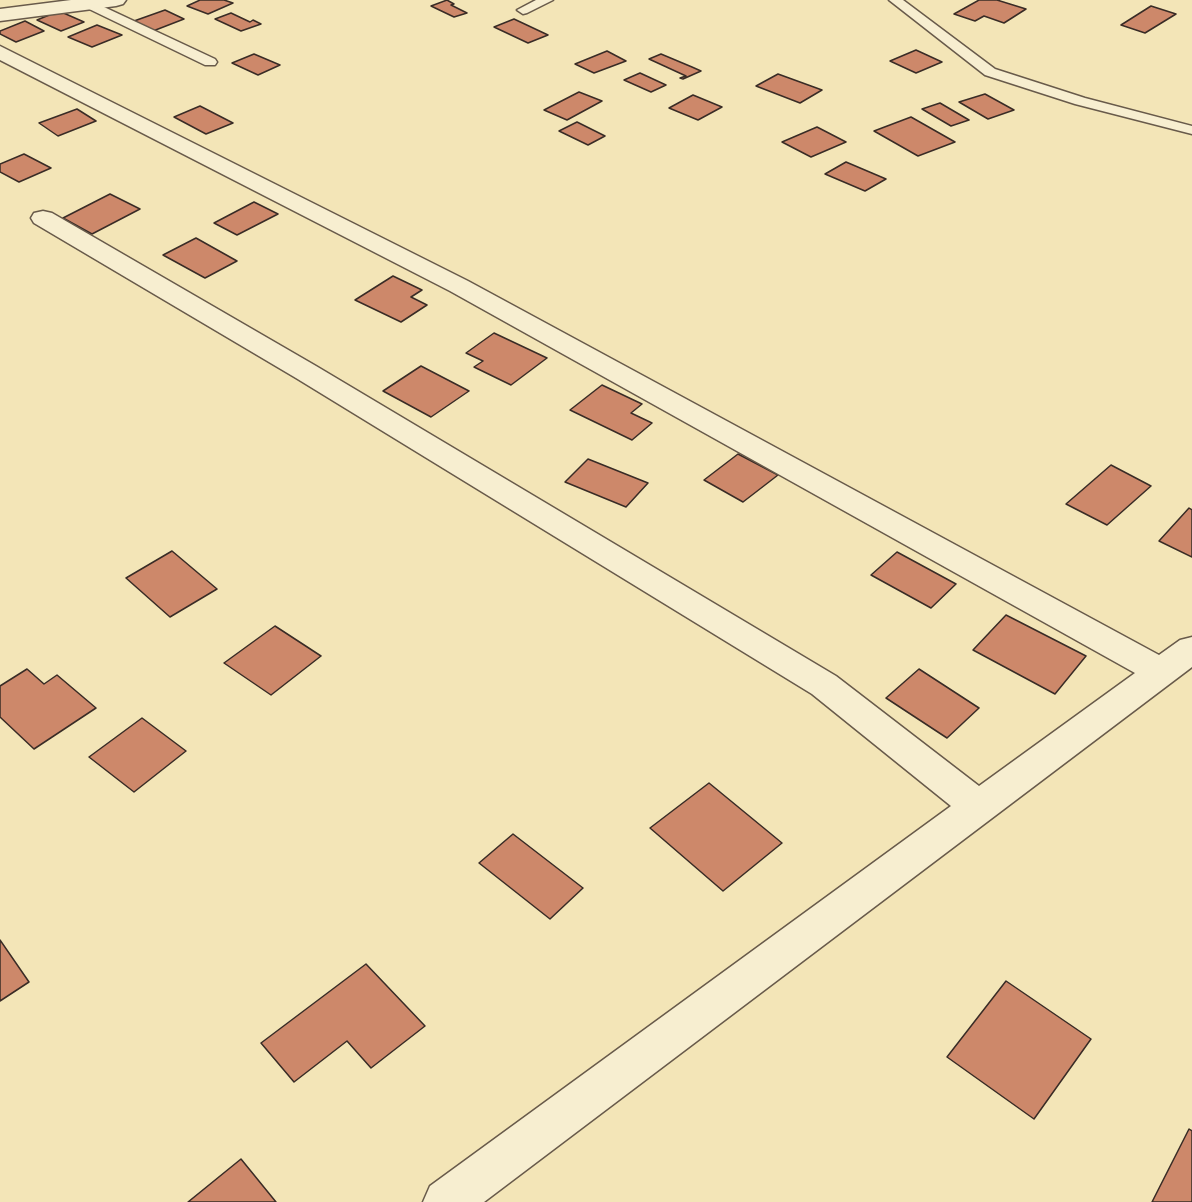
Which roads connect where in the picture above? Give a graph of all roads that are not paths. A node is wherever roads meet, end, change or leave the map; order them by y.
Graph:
1 (116, 0) edge
2 (547, 0) edge
3 (895, 0) edge
4 (89, 4) junction
5 (523, 10) dead end
6 (0, 15) edge
7 (0, 52) edge
8 (210, 62) dead end
9 (1192, 130) edge
10 (43, 218) dead end
11 (1192, 649) edge
12 (1161, 672) junction
13 (979, 807) junction
14 (446, 1202) edge

1 - 4 street
2 - 5 lane
3 - 9 lane
4 - 6 street
4 - 8 lane
7 - 12 street
10 - 13 street
11 - 12 street
12 - 13 street
13 - 14 street

